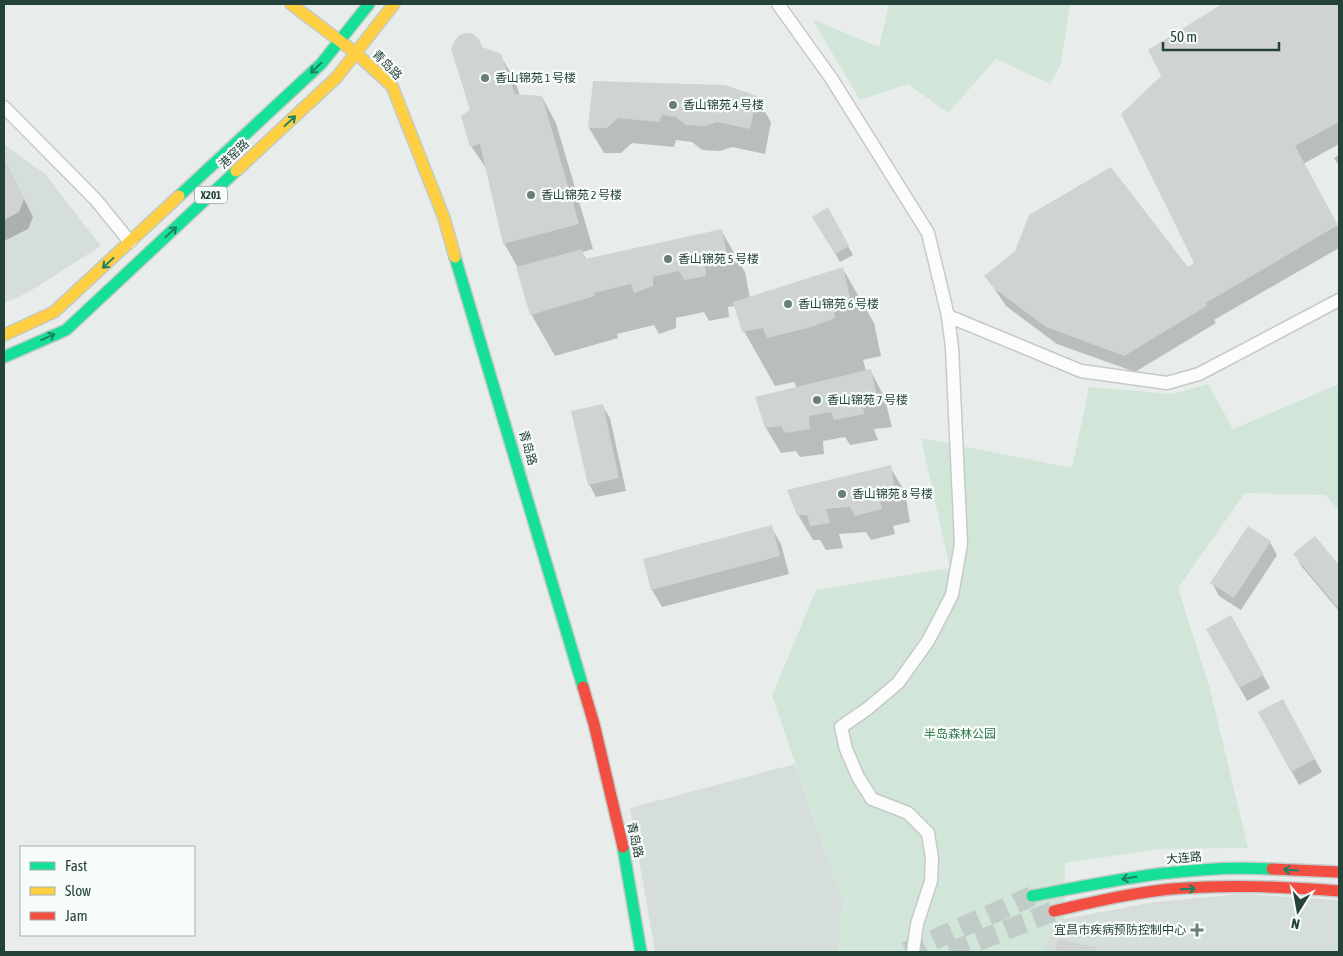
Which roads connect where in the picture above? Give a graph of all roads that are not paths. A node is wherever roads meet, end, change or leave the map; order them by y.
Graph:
1 (291, 4) edge
2 (369, 4) edge
3 (394, 4) edge
4 (778, 4) edge
5 (340, 42) junction
6 (356, 54) junction
7 (4, 107) edge
8 (130, 242) junction
9 (1339, 300) edge
10 (948, 316) junction
11 (4, 335) edge
12 (4, 357) edge
13 (1339, 872) edge
14 (1339, 891) edge
15 (1032, 896) tunnel mouth
16 (1054, 911) tunnel mouth
17 (641, 952) edge
18 (913, 952) edge

1 - 5 main road, 青岛路
2 - 5 main road, 港窑路 / X201
3 - 6 main road, 港窑路 / X201
4 - 10 street
5 - 6 main road, 青岛路
5 -> 8 main road, 港窑路 / X201
12 -> 6 main road, 港窑路 / X201
6 - 17 main road, 青岛路
7 - 8 street
8 -> 11 main road, 港窑路 / X201
9 - 10 street
10 - 18 street
13 -> 15 main road, 大连路
16 -> 14 main road

